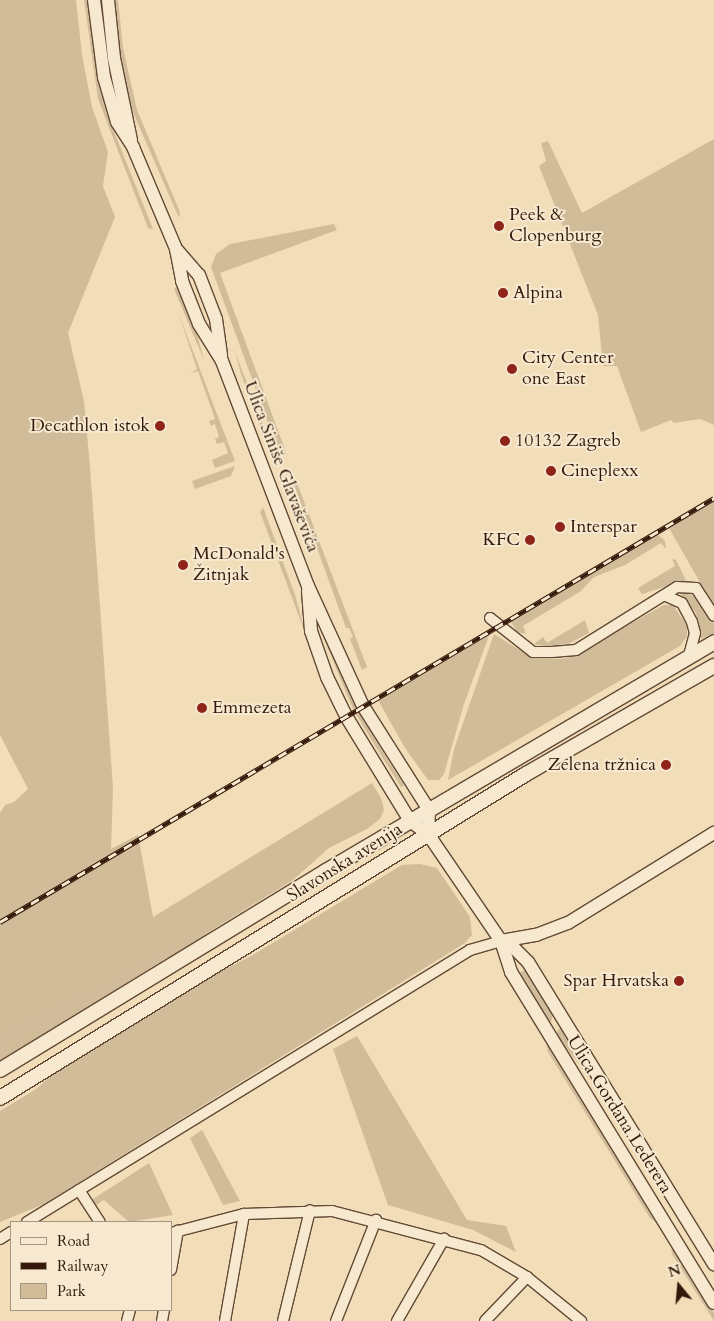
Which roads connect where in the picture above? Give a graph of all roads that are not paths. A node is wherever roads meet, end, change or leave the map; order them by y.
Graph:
1 (94, 0) edge
2 (108, 0) edge
3 (132, 147) junction
4 (176, 249) junction
5 (222, 361) junction
6 (308, 586) junction
7 (666, 596) junction
8 (714, 616) edge
9 (490, 618) dead end
10 (714, 642) edge
11 (689, 656) junction
12 (714, 666) edge
13 (429, 810) junction
14 (410, 821) junction
15 (714, 833) edge
16 (428, 834) junction
17 (536, 935) junction
18 (501, 942) junction
19 (528, 962) junction
20 (0, 1070) edge
21 (0, 1098) edge
22 (79, 1190) junction
23 (310, 1210) junction
24 (244, 1214) junction
25 (376, 1220) junction
26 (29, 1221) edge
27 (99, 1221) edge
28 (175, 1232) edge
29 (444, 1239) junction
30 (172, 1260) edge
31 (714, 1264) edge
32 (526, 1277) junction
33 (714, 1303) edge
34 (225, 1321) edge
35 (283, 1321) edge
36 (336, 1321) edge
37 (396, 1321) edge
38 (486, 1321) edge
39 (581, 1321) edge

1 - 3 street, Ulica Siniše Glavaševića
2 - 3 street, Ulica Siniše Glavaševića
3 - 4 street, Ulica Siniše Glavaševića
4 - 5 street, Ulica Siniše Glavaševića
4 - 5 street, Ulica Siniše Glavaševića
5 - 6 street, Ulica Siniše Glavaševića
6 - 13 street, Ulica Siniše Glavaševića
6 - 14 street, Ulica Siniše Glavaševića
7 - 8 street
7 - 9 street
7 - 11 street
10 - 11 main road, Slavonska avenija
11 - 13 main road, Slavonska avenija
12 - 16 main road, Slavonska avenija
13 - 14 main road, Slavonska avenija
13 - 16 street
14 - 16 street
14 - 20 main road, Slavonska avenija
15 - 17 street
16 - 18 street, Ulica Gordana Lederera
16 - 21 main road, Slavonska avenija
17 - 18 street
17 - 19 street
18 - 19 street, Ulica Gordana Lederera
18 - 22 street
18 - 33 street, Ulica Gordana Lederera
19 - 31 street, Ulica Gordana Lederera
22 - 26 street
22 - 27 street
23 - 24 street
23 - 25 street
23 - 35 street
24 - 28 street
24 - 34 street
25 - 29 street
25 - 36 street
28 - 30 street
29 - 32 street
29 - 37 street
32 - 38 street
32 - 39 street

